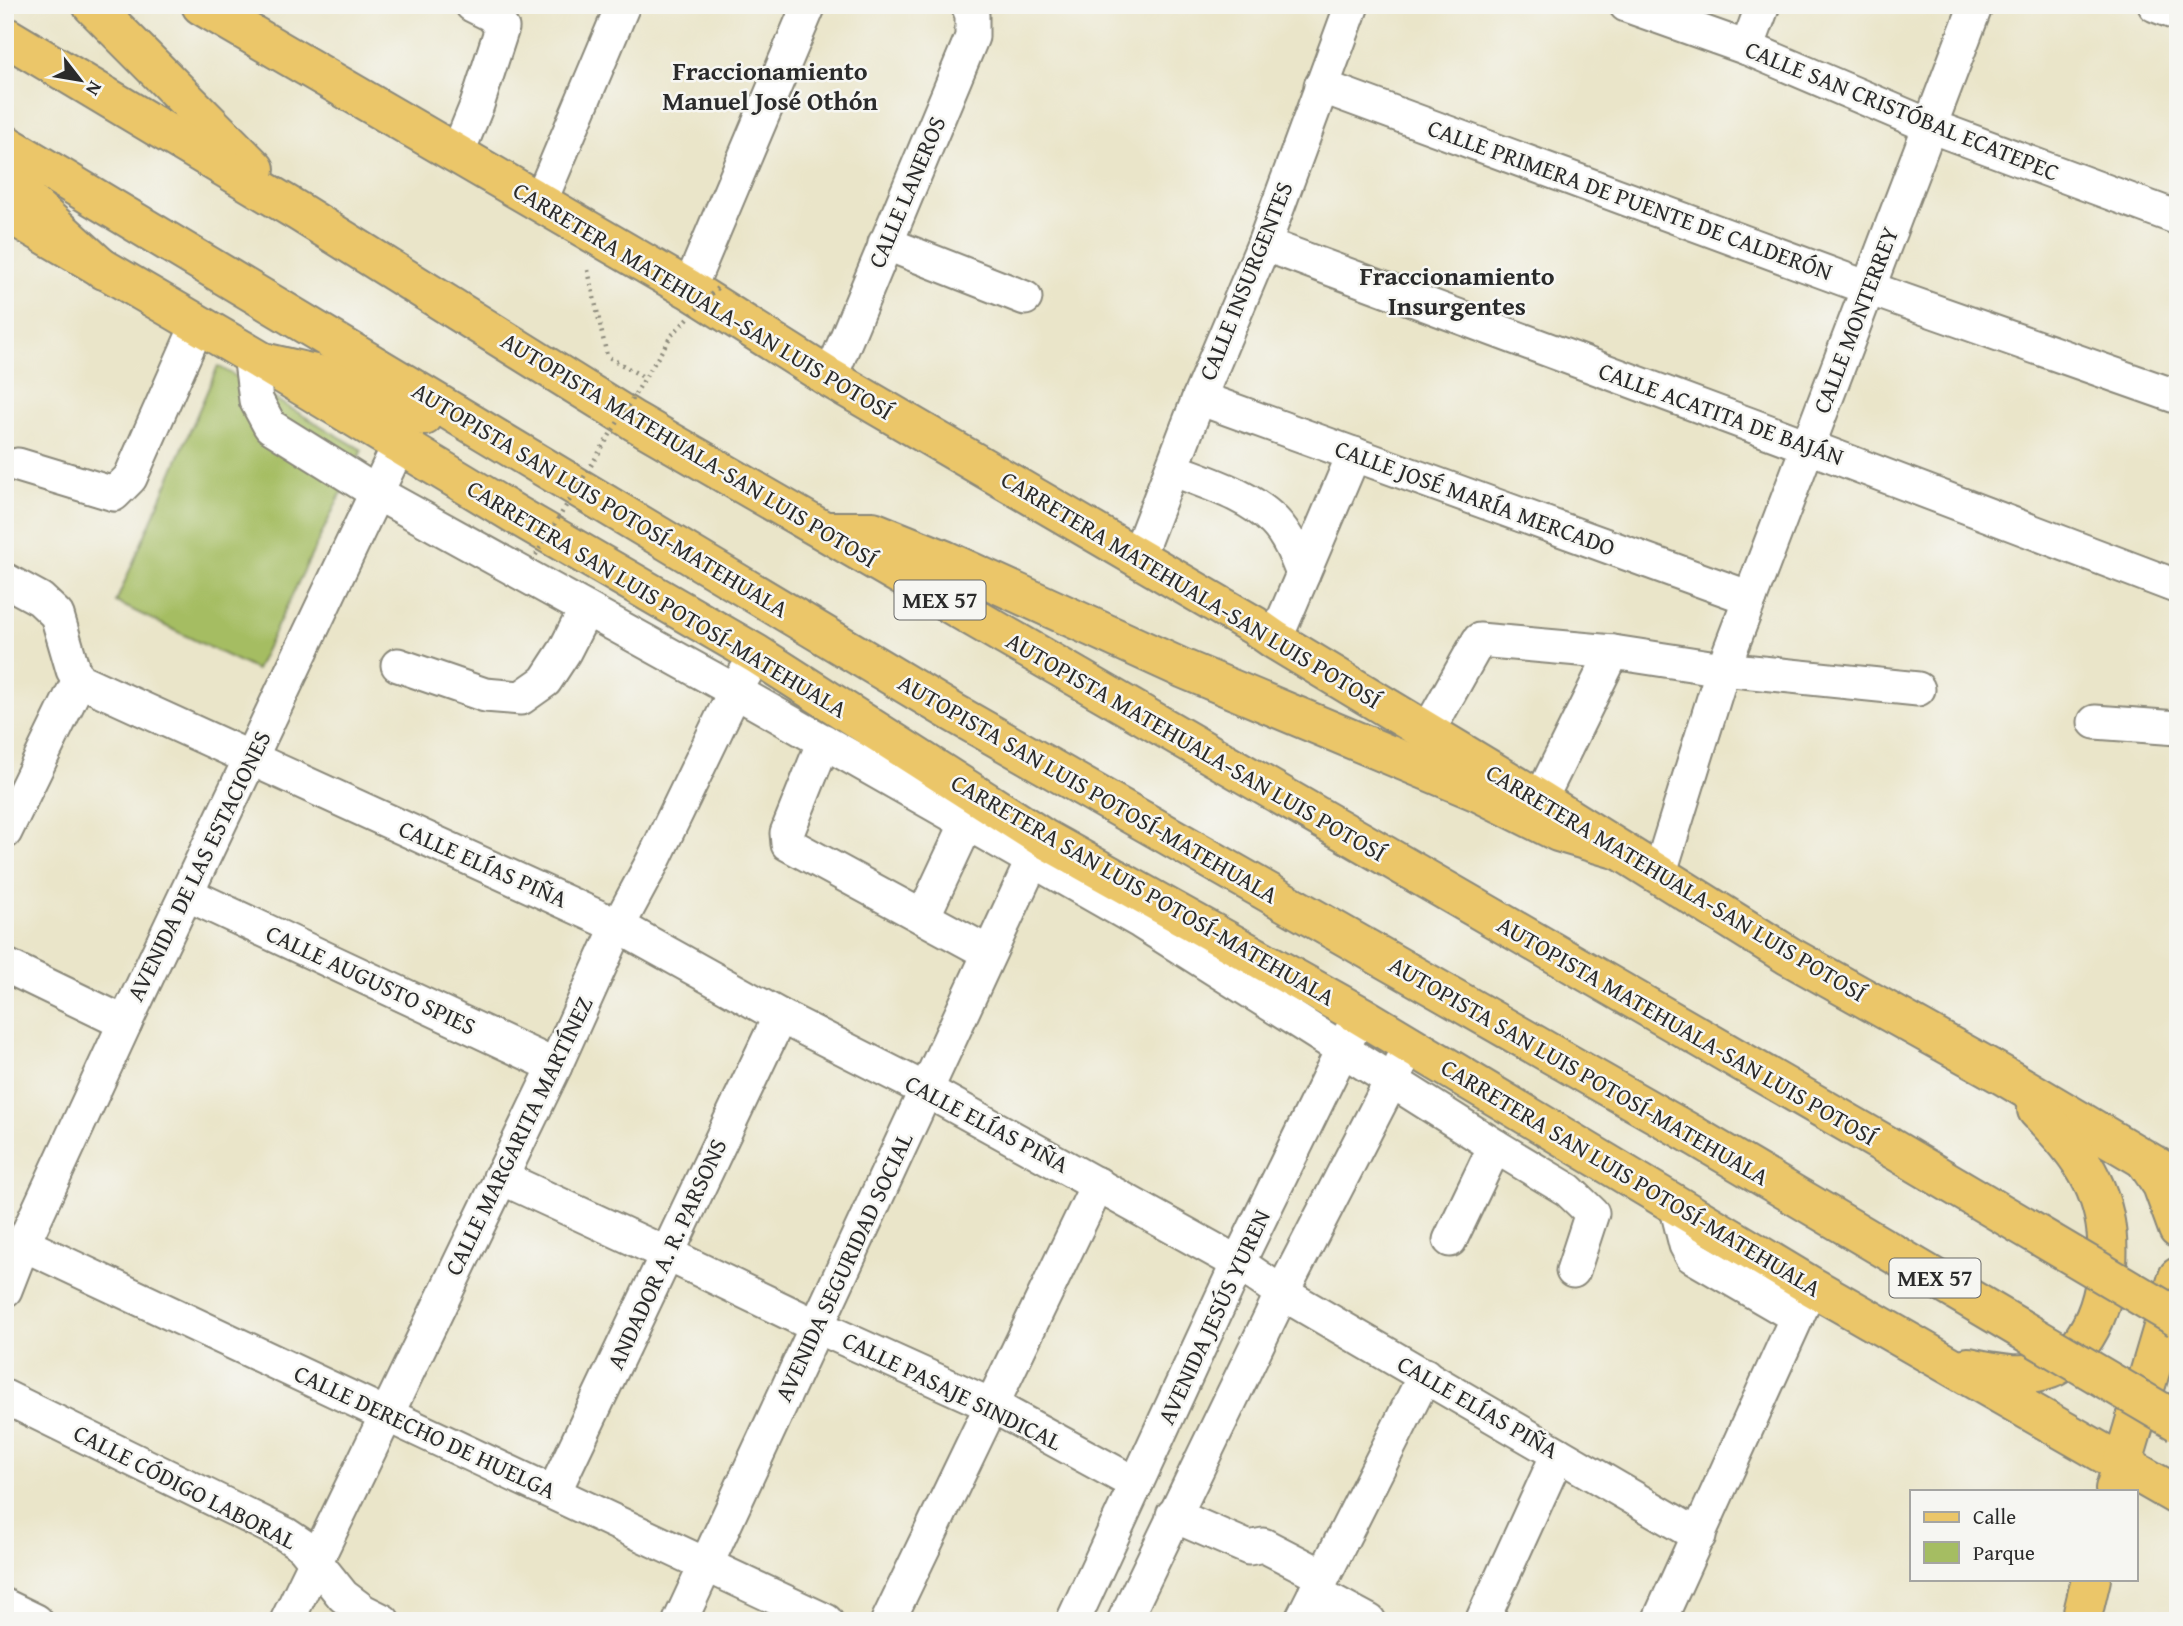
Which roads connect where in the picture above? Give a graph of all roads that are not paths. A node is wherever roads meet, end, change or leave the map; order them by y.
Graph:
1 (92, 5) edge
2 (201, 5) edge
3 (472, 5) edge
4 (623, 5) edge
5 (809, 5) edge
6 (968, 5) edge
7 (1352, 5) edge
8 (1626, 5) edge
9 (1763, 5) edge
10 (1976, 5) edge
11 (2155, 5) edge
12 (2178, 14) edge
13 (5, 36) edge
14 (1747, 48) junction
15 (1321, 86) junction
16 (1930, 126) junction
17 (5, 144) edge
18 (457, 154) junction
19 (5, 180) edge
20 (540, 202) junction
21 (5, 211) edge
22 (299, 212) junction
23 (2178, 218) edge
24 (885, 243) junction
25 (1264, 244) junction
26 (104, 270) junction
27 (704, 287) junction
28 (1868, 288) junction
29 (1025, 298) dead end
30 (198, 324) junction
31 (257, 358) junction
32 (830, 378) junction
33 (2178, 397) edge
34 (1199, 398) junction
35 (399, 445) junction
36 (1807, 446) junction
37 (523, 454) junction
38 (1354, 454) junction
39 (18, 465) dead end
40 (1172, 469) junction
41 (377, 493) junction
42 (821, 531) junction
43 (1138, 556) junction
44 (1303, 574) junction
45 (5, 580) edge
46 (2178, 587) edge
47 (1750, 598) junction
48 (586, 608) junction
49 (1275, 640) junction
50 (1614, 652) junction
51 (756, 654) junction
52 (398, 665) dead end
53 (1723, 669) junction
54 (79, 680) junction
55 (1918, 689) dead end
56 (735, 691) junction
57 (2095, 722) dead end
58 (2178, 727) edge
59 (1428, 731) junction
60 (824, 741) junction
61 (251, 758) junction
62 (1540, 800) junction
63 (967, 823) junction
64 (5, 832) edge
65 (1038, 849) junction
66 (1619, 850) junction
67 (1659, 875) junction
68 (187, 894) junction
69 (923, 917) junction
70 (1141, 922) junction
71 (1195, 922) junction
72 (618, 926) junction
73 (989, 953) junction
74 (5, 965) edge
75 (1360, 1014) junction
76 (780, 1016) junction
77 (125, 1023) junction
78 (1410, 1045) junction
79 (1342, 1051) junction
80 (555, 1066) junction
81 (2004, 1076) junction
82 (1392, 1079) junction
83 (926, 1090) junction
84 (1495, 1146) junction
85 (2166, 1170) edge
86 (500, 1177) junction
87 (1098, 1184) junction
88 (2178, 1229) edge
89 (1450, 1240) dead end
90 (23, 1244) junction
91 (667, 1254) junction
92 (1238, 1263) junction
93 (1573, 1271) dead end
94 (2178, 1277) edge
95 (5, 1290) edge
96 (1282, 1293) junction
97 (1804, 1302) junction
98 (2178, 1318) edge
99 (816, 1326) junction
100 (2178, 1349) edge
101 (1942, 1363) junction
102 (1426, 1375) junction
103 (5, 1397) edge
104 (993, 1406) junction
105 (386, 1415) junction
106 (2178, 1422) edge
107 (1558, 1454) junction
108 (1136, 1484) junction
109 (2128, 1485) edge
110 (554, 1492) junction
111 (2178, 1496) edge
112 (1173, 1515) junction
113 (1699, 1536) junction
114 (316, 1561) junction
115 (707, 1565) junction
116 (2091, 1580) edge
117 (2117, 1580) edge
118 (1313, 1596) edge
119 (5, 1606) edge
120 (36, 1621) edge
121 (287, 1621) edge
122 (383, 1621) edge
123 (680, 1621) edge
124 (826, 1621) edge
125 (888, 1621) edge
126 (1073, 1621) edge
127 (1124, 1621) edge
128 (1369, 1621) edge
129 (1482, 1621) edge
130 (1658, 1621) edge
131 (2081, 1621) edge
132 (2106, 1621) edge

1 - 22 main road
2 - 18 main road, CARRETERA MATEHUALA-SAN LUIS POTOSÍ
3 - 18 street
4 - 20 street
5 - 27 street
6 - 24 street, CALLE LANEROS
7 - 15 street, CALLE INSURGENTES
8 - 14 street, CALLE SAN CRISTÓBAL ECATEPEC
9 - 14 street
10 - 16 street, CALLE MONTERREY
11 - 12 street
13 - 22 main road, AUTOPISTA MATEHUALA-SAN LUIS POTOSÍ / MEX 57
14 - 16 street, CALLE SAN CRISTÓBAL ECATEPEC
15 - 25 street, CALLE INSURGENTES
15 - 28 street, CALLE PRIMERA DE PUENTE DE CALDERÓN
16 - 23 street, CALLE SAN CRISTÓBAL ECATEPEC
16 - 28 street, CALLE MONTERREY
17 - 37 main road, AUTOPISTA SAN LUIS POTOSÍ-MATEHUALA / MEX 57
18 - 20 main road, CARRETERA MATEHUALA-SAN LUIS POTOSÍ
19 - 26 main road
20 - 27 main road, CARRETERA MATEHUALA-SAN LUIS POTOSÍ
21 - 26 main road, CARRETERA SAN LUIS POTOSÍ-MATEHUALA
22 - 42 main road, AUTOPISTA MATEHUALA-SAN LUIS POTOSÍ / MEX 57
24 - 29 street
24 - 32 street, CALLE LANEROS
25 - 34 street, CALLE INSURGENTES
25 - 36 street, CALLE ACATITA DE BAJÁN
26 - 30 main road, CARRETERA SAN LUIS POTOSÍ-MATEHUALA
27 - 32 main road, CARRETERA MATEHUALA-SAN LUIS POTOSÍ
28 - 33 street, CALLE PRIMERA DE PUENTE DE CALDERÓN
28 - 36 street, CALLE MONTERREY
30 - 31 main road, CARRETERA SAN LUIS POTOSÍ-MATEHUALA
30 - 39 street
31 - 35 main road, CARRETERA SAN LUIS POTOSÍ-MATEHUALA
31 - 37 main road
31 - 41 street
32 - 43 main road, CARRETERA MATEHUALA-SAN LUIS POTOSÍ
34 - 38 street, CALLE JOSÉ MARÍA MERCADO
34 - 40 street, CALLE INSURGENTES
35 - 41 street, AVENIDA DE LAS ESTACIONES
35 - 51 main road, CARRETERA SAN LUIS POTOSÍ-MATEHUALA
36 - 46 street, CALLE ACATITA DE BAJÁN
36 - 47 street, CALLE MONTERREY
37 - 106 main road, AUTOPISTA SAN LUIS POTOSÍ-MATEHUALA / MEX 57, bridge
38 - 44 street
38 - 47 street, CALLE JOSÉ MARÍA MERCADO
40 - 43 street, CALLE INSURGENTES
40 - 44 street
41 - 48 street
41 - 61 street, AVENIDA DE LAS ESTACIONES
42 - 66 main road
42 - 98 main road, AUTOPISTA MATEHUALA-SAN LUIS POTOSÍ / MEX 57, bridge
43 - 49 main road, CARRETERA MATEHUALA-SAN LUIS POTOSÍ
44 - 49 street
45 - 54 street
47 - 53 street, CALLE MONTERREY
48 - 52 street
48 - 56 street
49 - 59 main road, CARRETERA MATEHUALA-SAN LUIS POTOSÍ
50 - 53 street
50 - 59 street
50 - 62 street
51 - 56 street, CALLE MARGARITA MARTÍNEZ
51 - 65 main road, CARRETERA SAN LUIS POTOSÍ-MATEHUALA
53 - 55 street
53 - 67 street, CALLE MONTERREY
54 - 61 street, CALLE ELÍAS PIÑA
54 - 64 street
56 - 60 street
56 - 72 street, CALLE MARGARITA MARTÍNEZ
57 - 58 street
59 - 62 main road, CARRETERA MATEHUALA-SAN LUIS POTOSÍ
60 - 63 street
60 - 69 street
61 - 68 street, AVENIDA DE LAS ESTACIONES
61 - 72 street, CALLE ELÍAS PIÑA
62 - 66 main road, CARRETERA MATEHUALA-SAN LUIS POTOSÍ
63 - 65 street
63 - 69 street
65 - 70 street
65 - 71 main road, CARRETERA SAN LUIS POTOSÍ-MATEHUALA
65 - 73 street, AVENIDA SEGURIDAD SOCIAL
66 - 67 main road, CARRETERA MATEHUALA-SAN LUIS POTOSÍ
67 - 81 main road, CARRETERA MATEHUALA-SAN LUIS POTOSÍ
68 - 77 street, AVENIDA DE LAS ESTACIONES
68 - 80 street, CALLE AUGUSTO SPIES
69 - 73 street
70 - 71 main road
70 - 79 street
71 - 75 main road, CARRETERA SAN LUIS POTOSÍ-MATEHUALA
72 - 76 street, CALLE ELÍAS PIÑA
72 - 80 street, CALLE MARGARITA MARTÍNEZ
73 - 83 street, AVENIDA SEGURIDAD SOCIAL
74 - 77 street
75 - 78 main road, CARRETERA SAN LUIS POTOSÍ-MATEHUALA
75 - 79 street, AVENIDA JESÚS YUREN
76 - 83 street, CALLE ELÍAS PIÑA
76 - 91 street, ANDADOR A. R. PARSONS
77 - 90 street, AVENIDA DE LAS ESTACIONES
78 - 82 street, AVENIDA JESÚS YUREN
78 - 97 main road, CARRETERA SAN LUIS POTOSÍ-MATEHUALA
79 - 82 street
79 - 92 street, AVENIDA JESÚS YUREN
80 - 86 street, CALLE MARGARITA MARTÍNEZ
81 - 85 main road, CARRETERA MATEHUALA-SAN LUIS POTOSÍ
81 - 101 main road
82 - 84 street
82 - 96 street, AVENIDA JESÚS YUREN
83 - 87 street, CALLE ELÍAS PIÑA
83 - 99 street, AVENIDA SEGURIDAD SOCIAL
84 - 89 street
84 - 93 street
85 - 88 main road
86 - 91 street, CALLE PASAJE SINDICAL
86 - 105 street, CALLE MARGARITA MARTÍNEZ
87 - 92 street, CALLE ELÍAS PIÑA
87 - 104 street
90 - 95 street, AVENIDA DE LAS ESTACIONES
90 - 105 street, CALLE DERECHO DE HUELGA
91 - 99 street, CALLE PASAJE SINDICAL
91 - 110 street, ANDADOR A. R. PARSONS
92 - 96 street, CALLE ELÍAS PIÑA
92 - 108 street, AVENIDA JESÚS YUREN
94 - 109 main road
96 - 102 street, CALLE ELÍAS PIÑA
96 - 112 street, AVENIDA JESÚS YUREN
97 - 101 main road, CARRETERA SAN LUIS POTOSÍ-MATEHUALA
97 - 113 street
99 - 104 street, CALLE PASAJE SINDICAL
99 - 115 street, AVENIDA SEGURIDAD SOCIAL
100 - 109 main road
101 - 109 main road, CARRETERA SAN LUIS POTOSÍ-MATEHUALA
102 - 107 street, CALLE ELÍAS PIÑA
102 - 118 street
103 - 114 street, CALLE CÓDIGO LABORAL
104 - 108 street, CALLE PASAJE SINDICAL
104 - 125 street
105 - 110 street, CALLE DERECHO DE HUELGA
105 - 114 street, CALLE MARGARITA MARTÍNEZ
107 - 113 street, CALLE ELÍAS PIÑA
107 - 129 street
108 - 126 street, AVENIDA JESÚS YUREN
109 - 111 main road, CARRETERA SAN LUIS POTOSÍ-MATEHUALA
110 - 115 street, CALLE DERECHO DE HUELGA
112 - 118 street
112 - 127 street, AVENIDA JESÚS YUREN
113 - 130 street
114 - 121 street, CALLE MARGARITA MARTÍNEZ
114 - 122 street, CALLE CÓDIGO LABORAL
115 - 123 street, AVENIDA SEGURIDAD SOCIAL
115 - 124 street, CALLE DERECHO DE HUELGA
116 - 131 main road
117 - 132 main road
118 - 128 street
119 - 120 street

